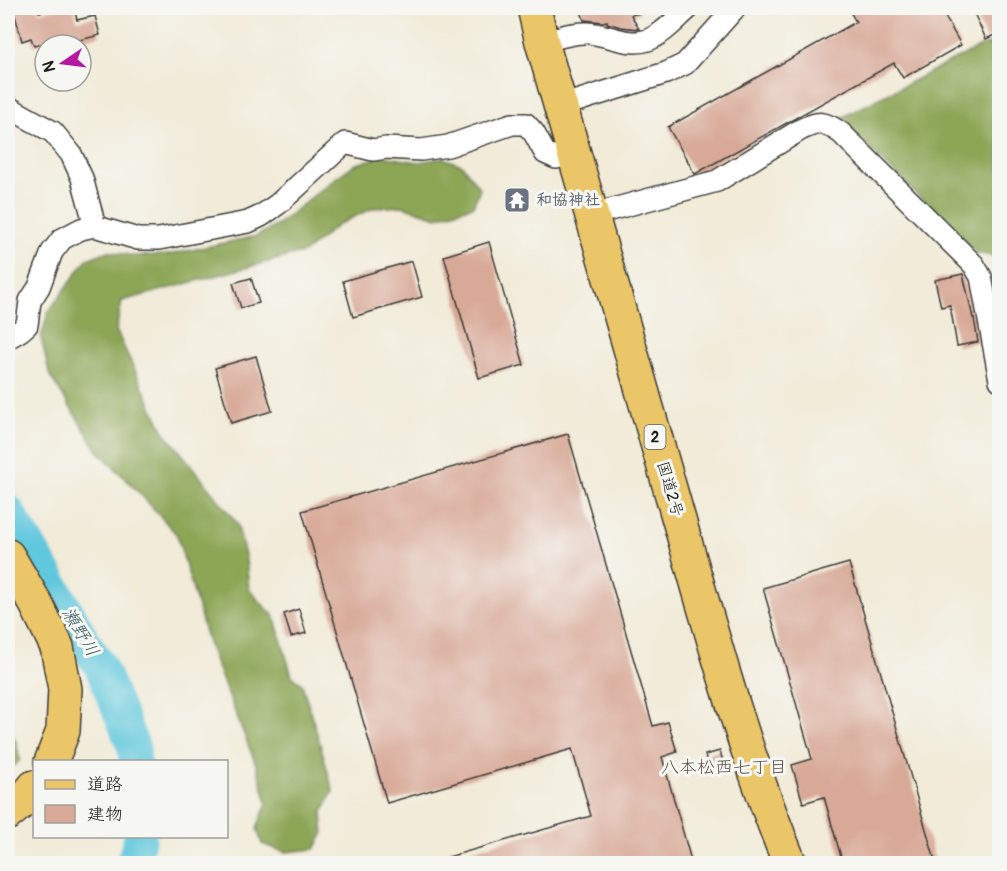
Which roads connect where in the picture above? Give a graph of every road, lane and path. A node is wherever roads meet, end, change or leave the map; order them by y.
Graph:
1 (534, 8) edge
2 (689, 8) edge
3 (735, 8) edge
4 (542, 42) junction
5 (561, 106) junction
6 (8, 107) edge
7 (574, 154) junction
8 (591, 215) junction
9 (94, 226) junction
10 (8, 338) edge
11 (999, 380) edge
12 (8, 556) edge
13 (52, 760) edge
14 (33, 788) edge
15 (8, 813) edge
16 (790, 864) edge

1 - 4 main road, 国道2号 / 2
2 - 4 street
3 - 5 street
4 - 5 main road, 国道2号 / 2
5 - 7 main road, 国道2号 / 2
6 - 9 street
7 - 8 main road, 国道2号 / 2
7 - 9 street
8 - 11 street
8 - 16 main road, 国道2号 / 2
9 - 10 street
12 - 13 main road
14 - 15 main road

